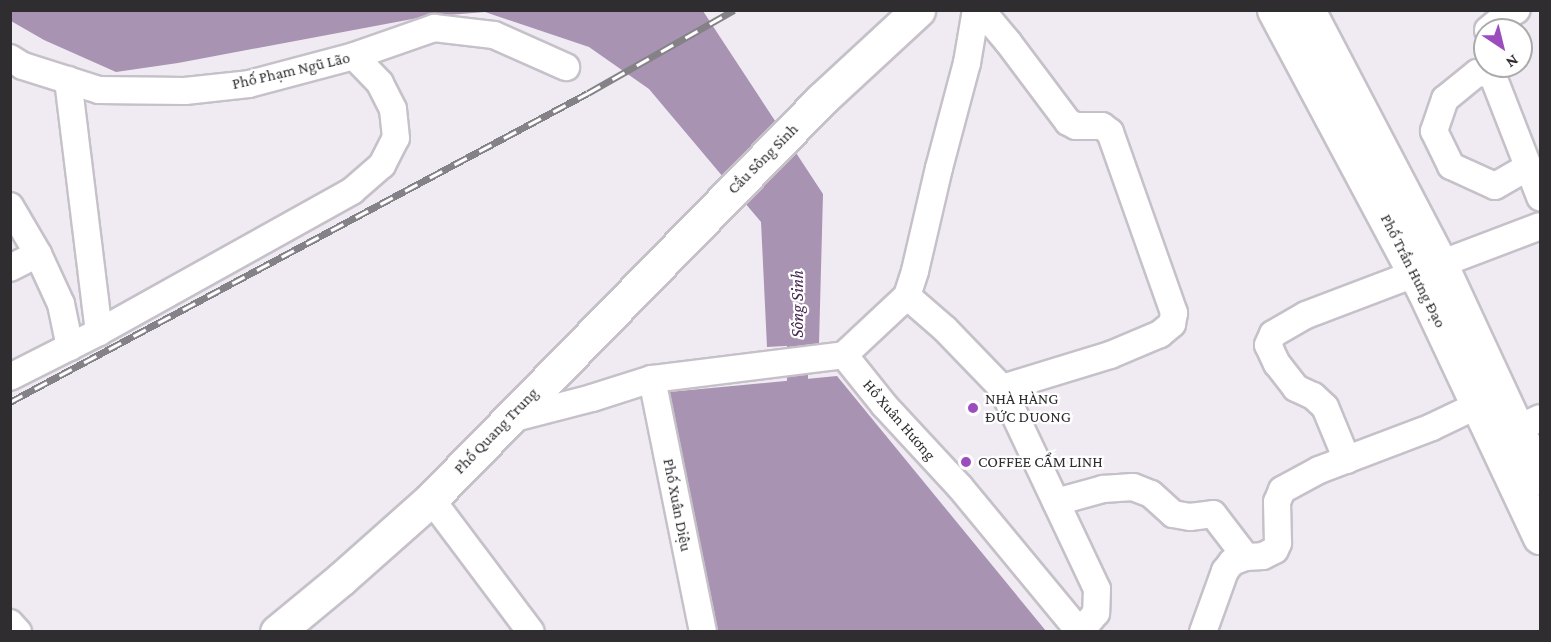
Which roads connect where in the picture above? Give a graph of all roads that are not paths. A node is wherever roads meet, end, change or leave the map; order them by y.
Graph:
1 (918, 10) edge
2 (976, 10) edge
3 (981, 10) edge
4 (1274, 10) edge
5 (1308, 10) edge
6 (1517, 10) edge
7 (1503, 18) edge
8 (354, 56) junction
9 (10, 58) edge
10 (566, 67) dead end
11 (1473, 76) edge
12 (1494, 78) edge
13 (68, 80) junction
14 (1529, 166) junction
15 (1540, 197) edge
16 (10, 206) edge
17 (703, 219) joint
18 (1540, 226) edge
19 (38, 254) junction
20 (10, 268) edge
21 (1428, 268) junction
22 (907, 296) junction
23 (99, 332) junction
24 (70, 347) junction
25 (844, 355) junction
26 (10, 377) edge
27 (652, 379) junction
28 (1002, 388) junction
29 (1480, 404) junction
30 (505, 421) junction
31 (1529, 423) edge
32 (1347, 460) junction
33 (1540, 478) edge
34 (431, 499) junction
35 (1056, 501) junction
36 (1540, 537) edge
37 (1246, 557) junction
38 (10, 623) edge
39 (18, 632) edge
40 (277, 632) edge
41 (531, 632) edge
42 (703, 632) edge
43 (1080, 632) edge
44 (1203, 632) edge

1 - 17 main road, Cầu Sông Sinh
2 - 22 street
3 - 28 street
4 - 21 main road, Phố Trần Hưng Đạo
5 - 21 main road, Phố Trần Hưng Đạo
6 - 7 street
8 - 10 street, Phố Phạm Ngũ Lão
8 - 13 street, Phố Phạm Ngũ Lão
8 - 23 street
9 - 13 street, Phố Phạm Ngũ Lão
11 - 14 street
12 - 14 street
13 - 23 street
14 - 15 street
16 - 19 street
17 - 30 main road, Phố Quang Trung
18 - 21 street
19 - 20 street
19 - 24 street
21 - 29 main road, Phố Trần Hưng Đạo
21 - 31 main road, Phố Trần Hưng Đạo
21 - 32 street
22 - 25 street
22 - 28 street
23 - 24 street
24 - 26 street
25 - 27 street
25 - 43 street, Hồ Xuân Hương
27 - 30 street
27 - 42 street, Phố Xuân Diệu
28 - 35 street
29 - 32 street
29 - 36 main road, Phố Trần Hưng Đạo
30 - 34 main road, Phố Quang Trung
31 - 33 main road, Phố Trần Hưng Đạo
32 - 37 street
34 - 40 main road, Phố Quang Trung
34 - 41 street
35 - 37 street
35 - 43 street
37 - 44 street
38 - 39 street

